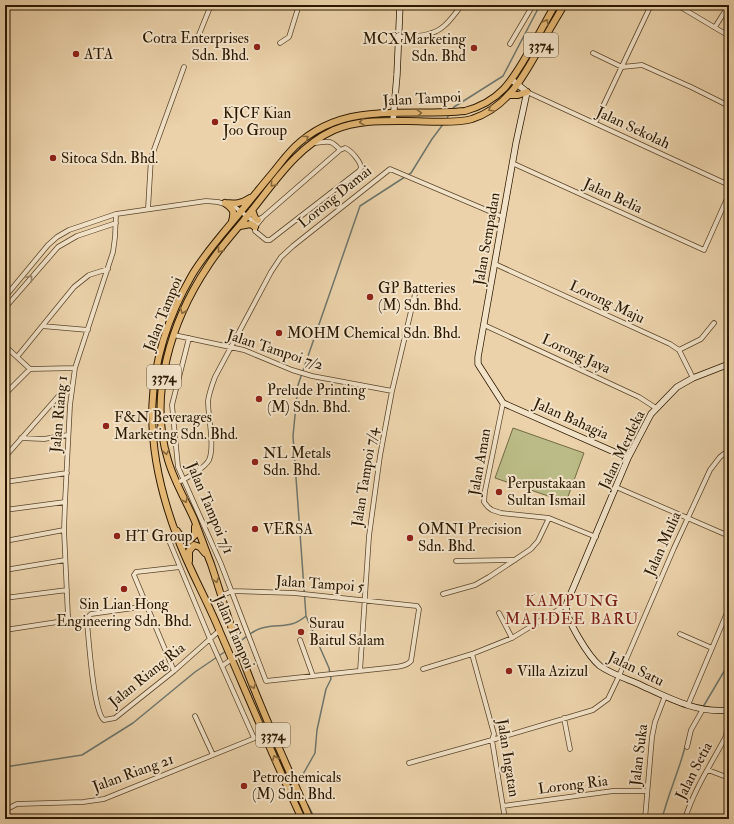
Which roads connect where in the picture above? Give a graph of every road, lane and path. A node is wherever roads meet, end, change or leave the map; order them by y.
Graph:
1 (211, 5) edge
2 (299, 5) edge
3 (400, 5) edge
4 (462, 5) edge
5 (533, 5) edge
6 (555, 5) edge
7 (564, 5) edge
8 (651, 5) edge
9 (677, 5) edge
10 (729, 5) edge
11 (714, 27) junction
12 (729, 36) edge
13 (198, 37) dead end
14 (399, 37) junction
15 (280, 43) dead end
16 (510, 44) dead end
17 (593, 52) dead end
18 (184, 67) dead end
19 (622, 67) junction
20 (512, 80) junction
21 (518, 85) junction
22 (527, 92) junction
23 (509, 95) junction
24 (729, 106) edge
25 (393, 113) junction
26 (393, 121) junction
27 (595, 123) junction
28 (311, 143) junction
29 (340, 150) junction
30 (512, 163) junction
31 (729, 186) edge
32 (255, 194) junction
33 (729, 194) edge
34 (225, 203) junction
35 (148, 209) junction
36 (252, 210) junction
37 (241, 211) junction
38 (116, 214) junction
39 (248, 216) junction
40 (503, 217) junction
41 (261, 218) junction
42 (116, 223) junction
43 (231, 223) junction
44 (240, 226) junction
45 (255, 227) junction
46 (495, 264) junction
47 (108, 269) junction
48 (15, 285) junction
49 (20, 289) junction
50 (416, 290) dead end
51 (5, 297) edge
52 (5, 308) edge
53 (714, 323) dead end
54 (484, 325) junction
55 (42, 326) junction
56 (88, 330) junction
57 (174, 335) junction
58 (188, 338) junction
59 (5, 346) edge
60 (230, 347) junction
61 (679, 350) junction
62 (17, 357) junction
63 (729, 364) edge
64 (30, 368) junction
65 (75, 368) junction
66 (693, 378) junction
67 (392, 391) junction
68 (62, 392) dead end
69 (5, 394) edge
70 (503, 402) junction
71 (656, 408) junction
72 (68, 435) junction
73 (21, 438) junction
74 (729, 450) edge
75 (5, 457) edge
76 (628, 458) junction
77 (67, 474) junction
78 (184, 480) junction
79 (5, 482) edge
80 (176, 483) junction
81 (616, 488) junction
82 (65, 502) junction
83 (5, 510) edge
84 (193, 518) junction
85 (549, 518) junction
86 (687, 518) junction
87 (173, 523) junction
88 (64, 530) junction
89 (177, 536) junction
90 (729, 536) edge
91 (596, 537) junction
92 (5, 540) edge
93 (217, 554) junction
94 (208, 556) junction
95 (65, 560) junction
96 (515, 560) junction
97 (456, 561) dead end
98 (189, 565) junction
99 (180, 566) junction
100 (5, 570) edge
101 (67, 590) junction
102 (232, 591) junction
103 (443, 594) dead end
104 (221, 596) junction
105 (5, 598) edge
106 (364, 600) junction
107 (566, 605) junction
108 (148, 606) junction
109 (729, 608) edge
110 (499, 613) dead end
111 (5, 630) edge
112 (220, 630) junction
113 (680, 634) dead end
114 (512, 638) junction
115 (210, 639) junction
116 (300, 640) dead end
117 (712, 648) junction
118 (472, 654) junction
119 (231, 656) junction
120 (222, 666) junction
121 (422, 669) dead end
122 (174, 671) junction
123 (360, 671) junction
124 (314, 676) junction
125 (619, 676) junction
126 (247, 694) junction
127 (665, 696) junction
128 (237, 698) junction
129 (688, 705) junction
130 (702, 709) junction
131 (728, 711) edge
132 (196, 716) dead end
133 (564, 718) junction
134 (265, 734) junction
135 (254, 738) junction
136 (492, 740) junction
137 (687, 747) dead end
138 (570, 749) dead end
139 (213, 755) junction
140 (409, 763) dead end
141 (708, 770) junction
142 (729, 778) edge
143 (647, 791) junction
144 (503, 806) junction
145 (5, 810) edge
146 (302, 819) edge
147 (310, 819) edge
148 (505, 819) edge
149 (645, 819) edge
150 (685, 819) edge

1 - 13 street
2 - 15 street
3 - 14 street
4 - 14 street
5 - 16 street
20 -> 6 main road, Jalan Tampoi / 3374
7 - 21 main road, Jalan Tampoi / 3374
8 - 19 street
9 - 11 street
10 - 11 street
11 - 12 street
14 - 25 street
17 - 19 street
18 - 35 street
19 - 24 street
19 - 27 street
20 - 21 street
25 -> 20 main road, Jalan Tampoi / 3374
21 - 22 street
21 - 23 main road, Jalan Tampoi / 3374
22 - 23 main road
22 - 27 street, Jalan Sekolah
22 - 30 street, Jalan Sempadan
23 -> 26 main road, Jalan Tampoi / 3374
25 - 26 street
32 -> 25 main road, Jalan Tampoi / 3374
26 -> 28 main road, Jalan Tampoi / 3374
27 - 31 street, Jalan Sekolah
28 - 29 street
28 -> 36 main road, Jalan Tampoi / 3374
29 - 41 street
29 - 45 street
30 - 33 street, Jalan Belia
30 - 40 street, Jalan Sempadan
32 - 34 main road
32 - 37 main road, Jalan Tampoi / 3374
34 - 35 street
34 - 37 street
34 - 43 main road
35 - 38 street
36 - 39 main road, Jalan Tampoi / 3374
36 - 41 main road
37 - 39 street
37 - 43 main road, Jalan Tampoi / 3374
38 - 42 street, Jalan Riang 1
38 - 48 street
39 - 41 street
39 - 44 main road, Jalan Tampoi / 3374
40 - 46 street, Jalan Sempadan
40 - 60 street, Lorong Damai
41 - 45 street
42 - 47 street, Jalan Riang 1
49 -> 42 street
43 - 87 main road, Jalan Tampoi / 3374
44 - 45 main road
44 -> 57 main road, Jalan Tampoi / 3374
46 - 54 street, Jalan Sempadan
46 - 61 street, Lorong Maju
47 - 55 street
47 - 56 street, Jalan Riang 1
48 - 49 street
48 - 51 street
49 - 52 street
50 - 67 street, Jalan Tampoi 7/4
53 - 61 street
54 - 70 street, Jalan Sempadan
54 - 71 street, Lorong Jaya
55 - 56 street
55 - 62 street
56 - 65 street, Jalan Riang 1
57 - 58 street, Jalan Tampoi 7/2
57 -> 80 main road, Jalan Tampoi / 3374
58 - 60 street, Jalan Tampoi 7/2
58 - 78 street, Jalan Tampoi 7/1
59 - 62 street
60 - 67 street, Jalan Tampoi 7/2
60 - 78 street
61 - 66 street
62 - 64 street
63 - 66 street, Jalan Merdeka
64 - 65 street
64 - 69 street
65 - 72 street, Jalan Riang 1
66 - 71 street, Jalan Merdeka
67 - 106 street, Jalan Tampoi 7/4
68 - 73 street
70 - 76 street, Jalan Bahagia
70 - 85 street, Jalan Aman
71 - 76 street, Jalan Merdeka
72 - 73 street
72 - 77 street, Jalan Riang 1
73 - 75 street
74 - 86 street, Jalan Mulia
76 - 81 street, Jalan Merdeka
77 - 79 street
77 - 82 street, Jalan Riang 1
78 - 80 street
78 - 93 street, Jalan Tampoi 7/1
80 -> 84 main road, Jalan Tampoi / 3374
81 - 86 street
81 - 91 street, Jalan Merdeka
82 - 83 street
82 - 88 street, Jalan Riang 1
84 - 87 main road
84 - 94 main road, Jalan Tampoi / 3374
85 - 91 street, Jalan Aman
85 - 96 street
86 - 90 street
86 - 125 street, Jalan Mulia
87 - 89 main road, Jalan Tampoi / 3374
88 - 92 street
88 - 95 street, Jalan Riang 1
89 - 98 main road, Jalan Tampoi / 3374
89 - 99 street
91 - 107 street, Jalan Merdeka
93 - 94 street
93 - 102 street, Jalan Tampoi 7/1
94 - 98 main road
94 -> 104 main road, Jalan Tampoi / 3374
95 - 100 street
95 - 101 street, Jalan Riang 1
96 - 97 street
96 - 103 street
98 - 112 main road, Jalan Tampoi / 3374
99 - 108 street
99 - 115 street
101 - 105 street
101 - 111 street, Jalan Riang 1
102 - 104 street, Jalan Tampoi 5
102 - 106 street, Jalan Tampoi 5
102 - 124 street, Jalan Tampoi 7/1
104 -> 147 main road, Jalan Tampoi / 3374
106 - 123 street, Jalan Tampoi 7/4
106 - 123 street, Jalan Tampoi 5
107 - 114 street
107 - 125 street, Jalan Satu
108 - 122 street
108 - 122 street, Jalan Riang Ria
109 - 117 street
110 - 114 street
112 - 115 street, Jalan Riang Ria
112 - 119 main road, Jalan Tampoi / 3374
113 - 117 street
114 - 118 street
115 - 120 street
115 - 122 street, Jalan Riang Ria
116 - 124 street
117 - 129 street
118 - 121 street
118 - 136 street, Jalan Ingatan
119 - 120 street
119 - 126 main road, Jalan Tampoi / 3374
120 - 128 street
123 - 124 street
125 - 127 street, Jalan Satu
125 - 133 street, Jalan Mulia
126 - 128 street
126 - 134 main road, Jalan Tampoi / 3374
127 - 129 street, Jalan Satu
127 - 143 street, Jalan Suka
128 - 135 street
129 - 130 street, Jalan Satu
130 - 131 street, Jalan Satu
130 - 137 street
131 - 141 street, Jalan Setia
132 - 139 street
133 - 136 street, Jalan Mulia
133 - 138 street
134 - 135 street, Jalan Riang 21
146 -> 134 main road, Jalan Tampoi / 3374
135 - 139 street, Jalan Riang 21
136 - 140 street, Jalan Mulia
136 - 144 street, Jalan Ingatan
139 - 145 street, Jalan Riang 21
141 - 142 street
141 - 150 street, Jalan Setia
143 - 144 street, Lorong Ria
143 - 149 street, Jalan Suka
144 - 148 street, Jalan Ingatan

